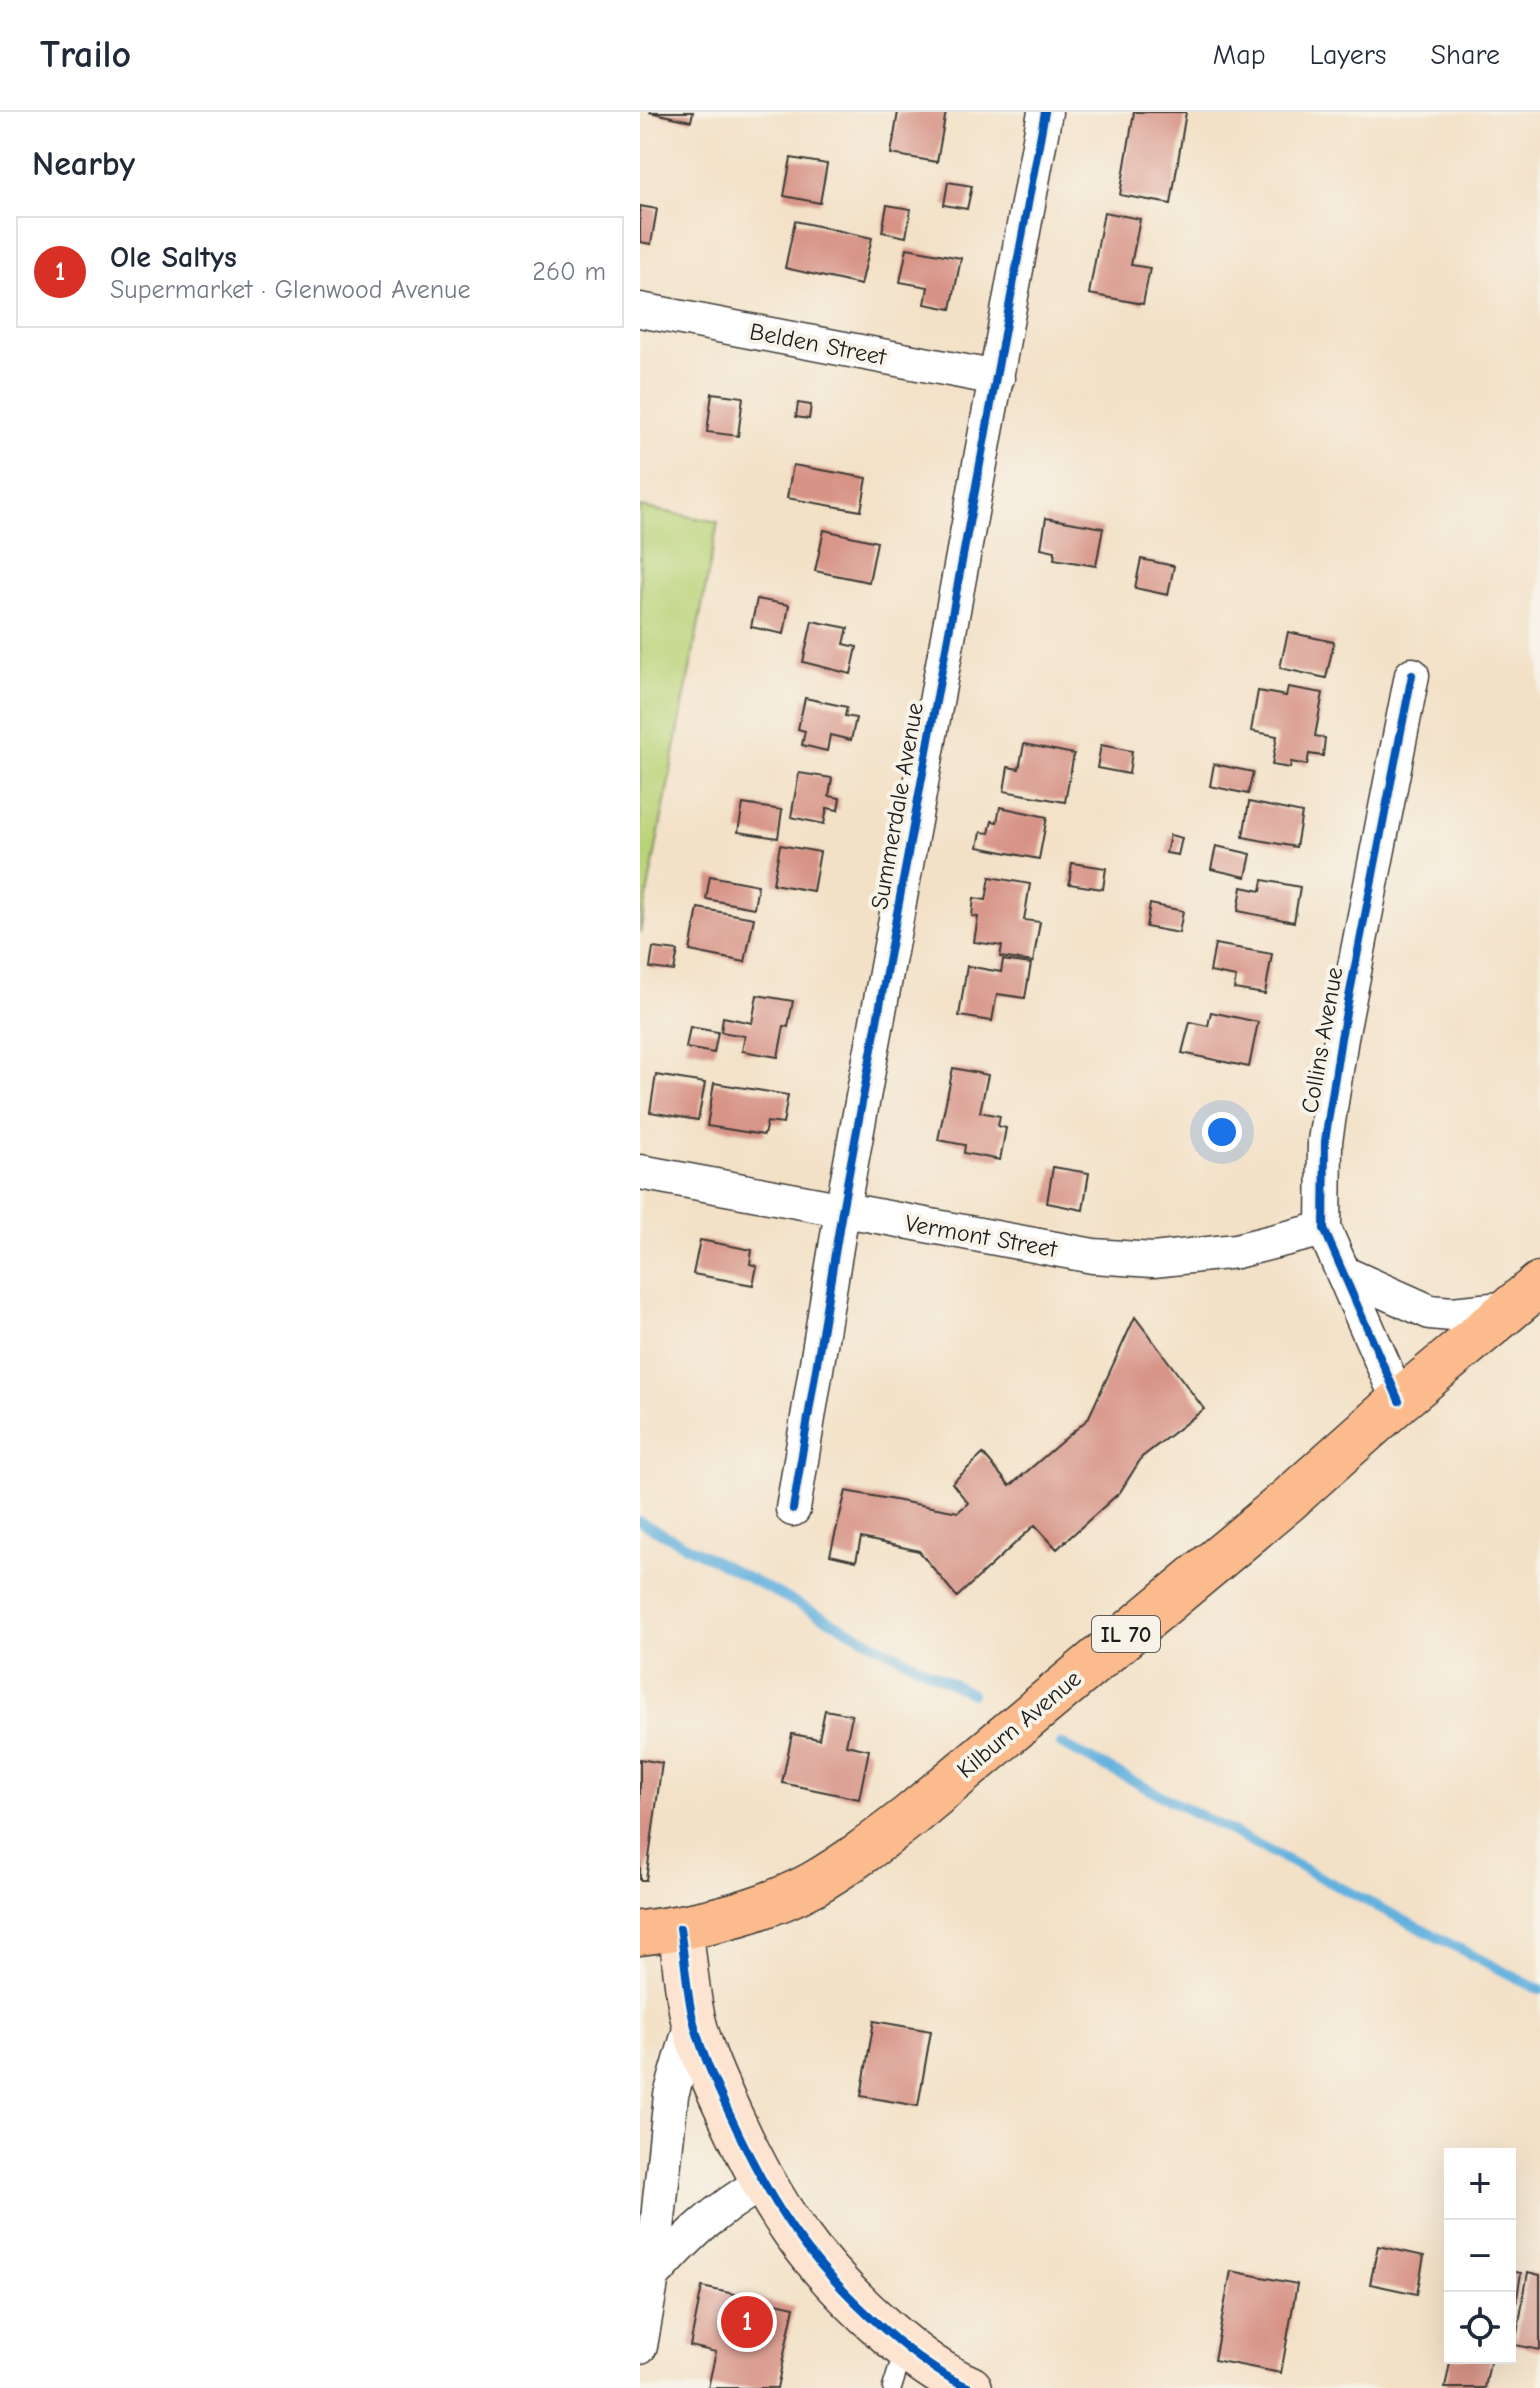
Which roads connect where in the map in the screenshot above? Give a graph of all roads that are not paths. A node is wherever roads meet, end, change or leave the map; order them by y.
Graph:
1 (1045, 112) edge
2 (640, 310) edge
3 (997, 378) junction
4 (1412, 675) dead end
5 (640, 1172) edge
6 (842, 1211) junction
7 (1324, 1229) junction
8 (1343, 1273) junction
9 (1526, 1296) edge
10 (1399, 1401) junction
11 (793, 1509) dead end
12 (660, 1931) edge
13 (693, 2019) junction
14 (762, 2183) junction
15 (652, 2277) junction
16 (640, 2346) edge
17 (905, 2347) junction
18 (892, 2388) edge
19 (970, 2388) edge

1 - 3 street, Summerdale Avenue
2 - 3 street, Belden Street
3 - 6 street, Summerdale Avenue
4 - 7 street, Collins Avenue
5 - 6 street, Vermont Street
6 - 7 street, Vermont Street
6 - 11 street, Summerdale Avenue
7 - 8 street, Collins Avenue
8 - 9 street
8 - 10 street, Collins Avenue
9 - 10 main road, Kilburn Avenue / IL 70
10 - 12 main road, Kilburn Avenue / IL 70
12 - 13 street
13 - 14 street
13 - 15 street
14 - 15 street
14 - 17 street
15 - 16 street
17 - 18 lane
17 - 19 street

